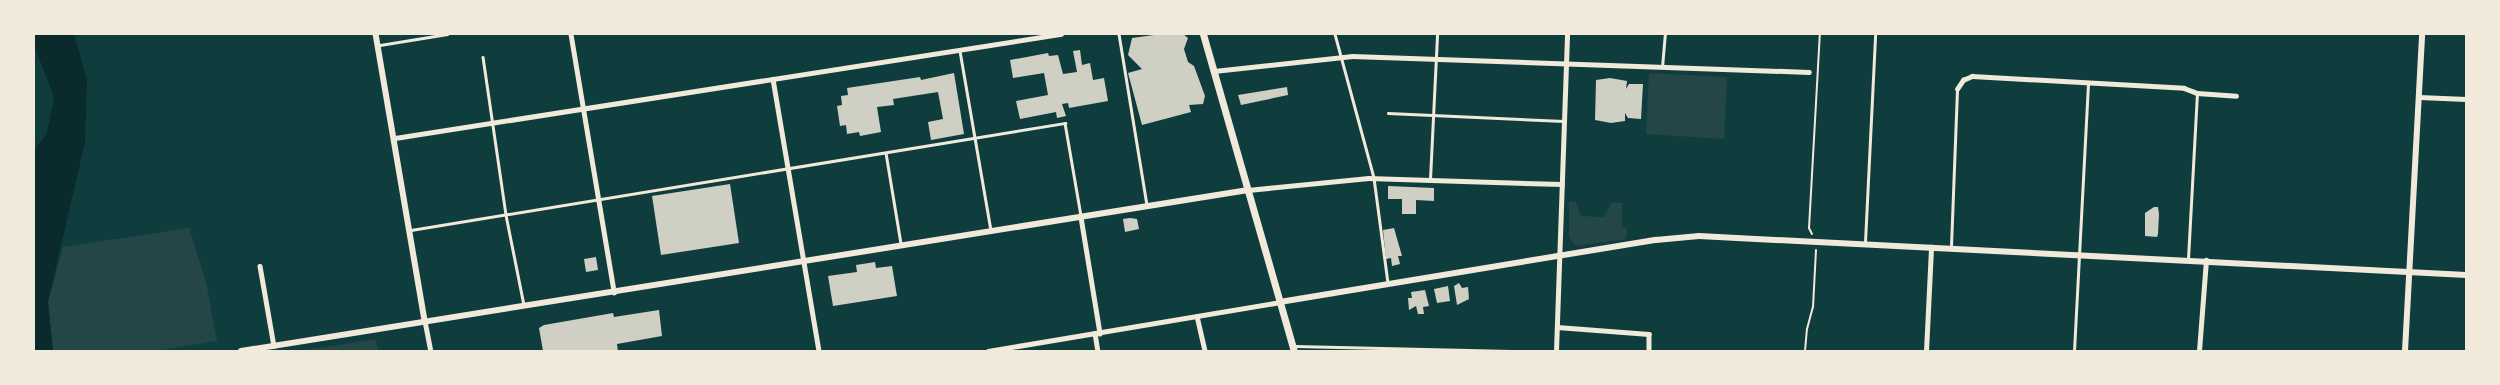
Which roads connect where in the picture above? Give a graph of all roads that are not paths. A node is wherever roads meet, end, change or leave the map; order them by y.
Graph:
1 (376, 34) edge
2 (447, 34) edge
3 (571, 34) edge
4 (1061, 34) edge
5 (1118, 34) edge
6 (1203, 34) edge
7 (1335, 34) edge
8 (1437, 34) edge
9 (1567, 34) edge
10 (1665, 34) edge
11 (1875, 34) edge
12 (2422, 34) edge
13 (378, 45) junction
14 (959, 50) junction
15 (1339, 56) junction
16 (483, 57) dead end
17 (1436, 59) junction
18 (1566, 63) junction
19 (1662, 67) junction
20 (1214, 71) junction
21 (1809, 72) dead end
22 (773, 79) junction
23 (2088, 83) junction
24 (1957, 90) joint
25 (2197, 93) junction
26 (2236, 96) dead end
27 (2418, 97) junction
28 (2466, 99) edge
29 (583, 108) junction
30 (1388, 113) dead end
31 (1433, 115) junction
32 (1564, 120) junction
33 (492, 122) junction
34 (395, 138) junction
35 (975, 139) junction
36 (886, 153) junction
37 (788, 170) junction
38 (1374, 178) junction
39 (1430, 180) junction
40 (1562, 184) junction
41 (1248, 190) junction
42 (599, 200) junction
43 (1147, 207) junction
44 (506, 215) junction
45 (1081, 217) junction
46 (409, 230) junction
47 (992, 232) junction
48 (1865, 242) junction
49 (1931, 245) junction
50 (902, 246) junction
51 (1951, 246) junction
52 (2078, 254) junction
53 (1559, 256) junction
54 (2188, 259) junction
55 (2206, 260) junction
56 (803, 262) junction
57 (260, 266) dead end
58 (2408, 272) junction
59 (2466, 275) edge
60 (1388, 284) junction
61 (614, 292) junction
62 (1280, 302) junction
63 (524, 306) junction
64 (1197, 316) junction
65 (425, 321) junction
66 (1557, 328) junction
67 (1098, 333) junction
68 (274, 346) junction
69 (1293, 349) edge
70 (241, 351) edge
71 (431, 351) edge
72 (819, 351) edge
73 (988, 351) edge
74 (1098, 351) edge
75 (1205, 351) edge
76 (1459, 351) edge
77 (1511, 351) edge
78 (1556, 351) edge
79 (1649, 351) edge
80 (1926, 351) edge
81 (2074, 351) edge
82 (2199, 351) edge
83 (2406, 351) edge

1 - 13 street
2 - 13 lane
3 - 29 street
4 - 14 street
5 - 43 lane
6 - 20 main road
7 - 15 lane
8 - 17 lane
9 - 18 street
10 - 19 lane
11 - 48 lane
12 - 27 street
13 - 34 street
14 - 22 street
14 - 35 lane
15 - 17 street
15 - 20 street
15 - 38 lane
16 - 33 lane
17 - 18 street
17 - 31 lane
18 - 19 street
18 - 32 street
19 - 21 street
20 - 41 main road
22 - 29 street
22 - 37 street
23 - 24 street
23 - 25 street
23 - 52 lane
24 - 51 lane
25 - 26 street
25 - 54 lane
27 - 28 street
27 - 58 street
29 - 33 street
29 - 42 street
30 - 31 lane
31 - 32 lane
31 - 39 lane
32 - 40 street
33 - 34 street
33 - 44 lane
34 - 46 street
35 - 36 lane
35 - 45 lane
35 - 47 lane
36 - 37 lane
36 - 50 lane
37 - 42 lane
37 - 56 street
38 - 39 street
38 - 41 street
38 - 60 lane
39 - 40 street
40 - 53 street
41 - 43 main road
41 - 62 main road
42 - 44 lane
42 - 61 street
43 - 45 main road
44 - 46 lane
44 - 63 lane
45 - 47 main road
45 - 67 street
46 - 65 street
47 - 50 main road
48 - 49 street
48 - 53 street
49 - 51 street
49 - 80 street
50 - 56 main road
51 - 52 street
52 - 54 street
52 - 81 lane
53 - 60 street
53 - 66 street
54 - 55 street
55 - 58 street
55 - 82 street
56 - 61 main road
56 - 72 street
57 - 68 street
58 - 59 street
58 - 83 street
60 - 62 street
61 - 63 main road
62 - 64 street
62 - 69 main road
63 - 65 main road
64 - 67 street
64 - 75 street
65 - 68 main road
65 - 71 street
66 - 78 street
66 - 79 street
67 - 73 street
67 - 74 street
68 - 70 main road
69 - 76 lane
76 - 77 lane

